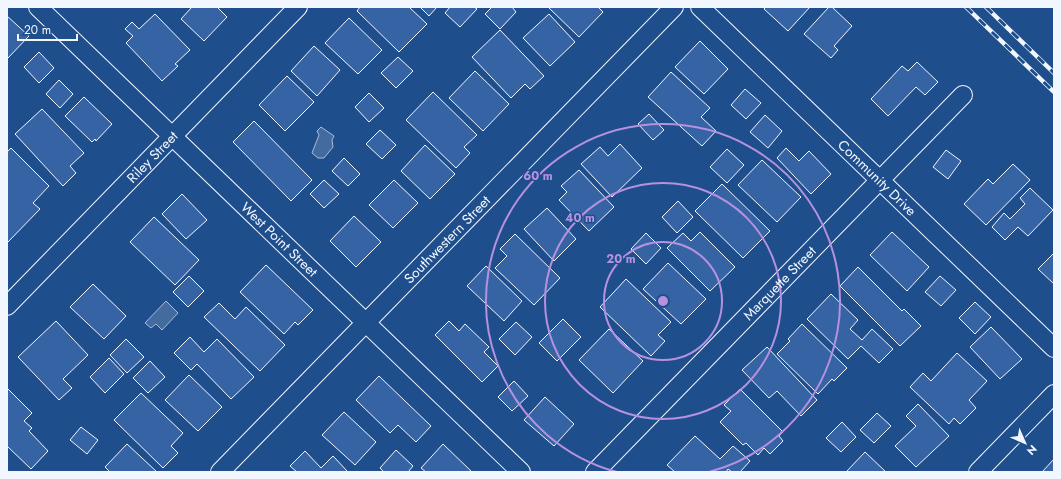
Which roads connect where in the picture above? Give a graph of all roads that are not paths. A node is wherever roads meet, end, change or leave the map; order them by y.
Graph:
1 (38, 7) edge
2 (298, 7) edge
3 (674, 7) edge
4 (700, 7) edge
5 (963, 95) dead end
6 (172, 136) junction
7 (880, 181) junction
8 (7, 306) edge
9 (366, 323) junction
10 (1054, 348) edge
11 (1054, 394) edge
12 (220, 472) edge
13 (521, 472) edge
14 (595, 472) edge
15 (978, 472) edge

1 - 6 street, West Point Street
2 - 6 street, Riley Street
3 - 9 street, Southwestern Street
4 - 7 street, Community Drive
5 - 7 street, Marquette Street
6 - 8 street, Riley Street
6 - 9 street, West Point Street
7 - 10 street, Community Drive
7 - 14 street, Marquette Street
9 - 12 street, Southwestern Street
9 - 13 street, West Point Street
11 - 15 street

